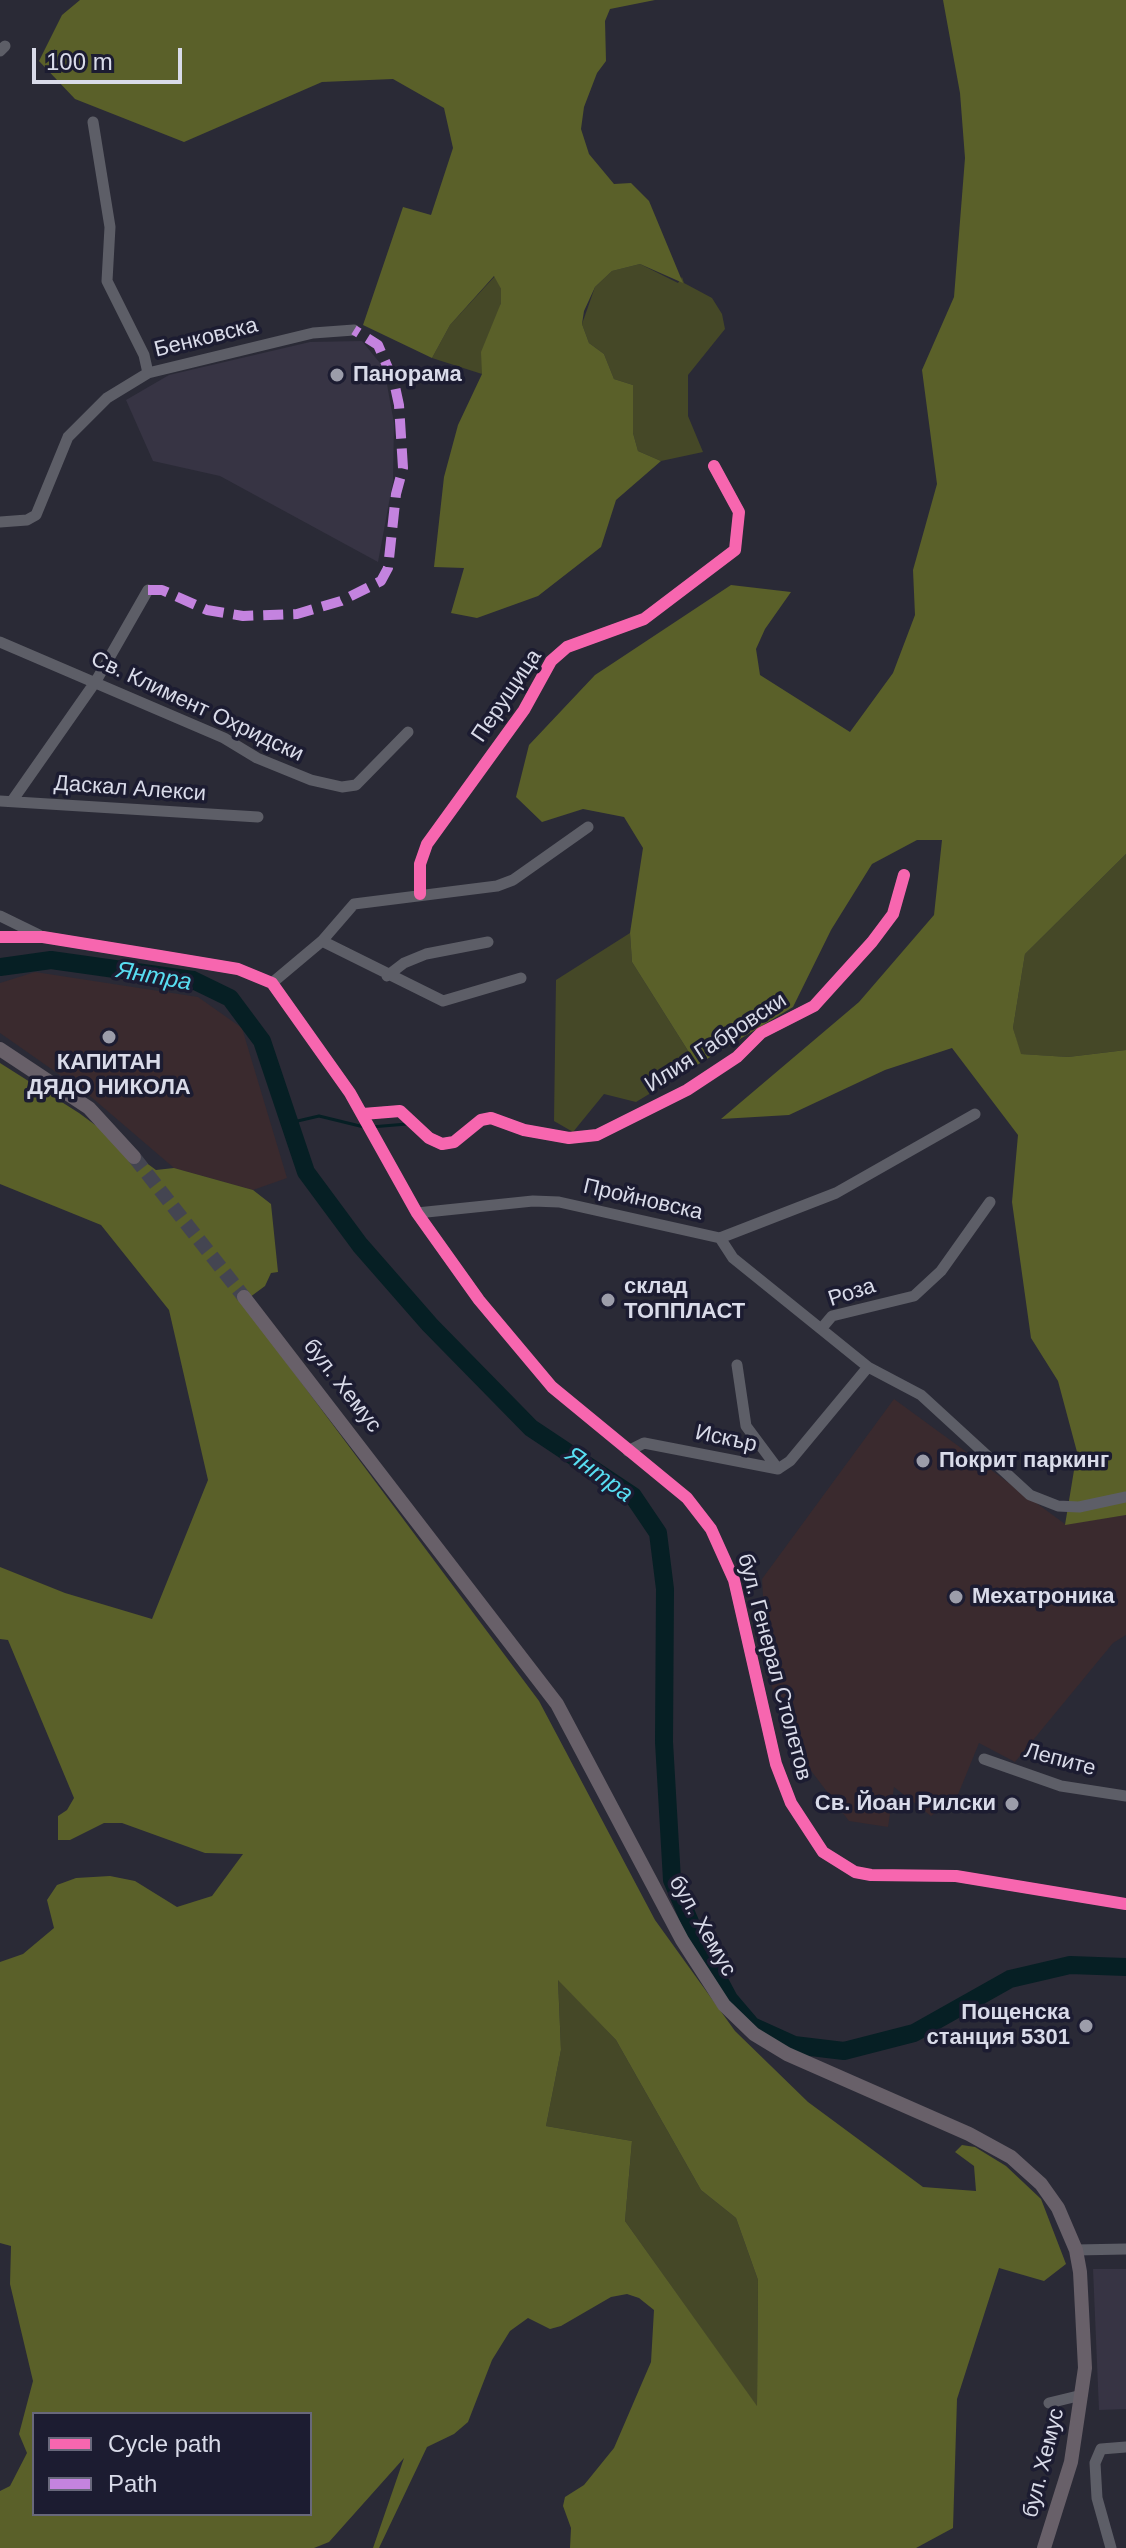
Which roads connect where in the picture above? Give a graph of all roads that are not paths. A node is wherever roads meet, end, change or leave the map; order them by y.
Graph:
1 (93, 122) dead end
2 (354, 330) dead end
3 (148, 373) junction
4 (714, 466) dead end
5 (0, 522) edge
6 (148, 590) dead end
7 (0, 642) edge
8 (96, 681) junction
9 (408, 732) dead end
10 (6, 801) edge
11 (258, 817) dead end
12 (588, 827) dead end
13 (904, 875) dead end
14 (420, 894) junction
15 (0, 916) edge
16 (0, 937) edge
17 (43, 937) junction
18 (322, 941) junction
19 (488, 942) dead end
20 (387, 976) junction
21 (521, 978) dead end
22 (272, 983) junction
23 (0, 1049) edge
24 (975, 1114) dead end
25 (365, 1117) junction
26 (134, 1157) tunnel mouth
27 (990, 1202) dead end
28 (417, 1213) junction
29 (720, 1238) junction
30 (244, 1297) tunnel mouth
31 (821, 1329) junction
32 (737, 1365) dead end
33 (868, 1367) junction
34 (628, 1451) junction
35 (778, 1469) junction
36 (1126, 1497) edge
37 (984, 1759) dead end
38 (1126, 1796) edge
39 (1126, 1904) edge
40 (1126, 2249) edge
41 (1084, 2250) junction
42 (1082, 2395) junction
43 (1054, 2401) dead end
44 (1126, 2447) edge
45 (1044, 2548) edge
46 (1111, 2548) edge

1 - 3 street
2 - 3 street, Бенковска
3 - 5 street, Бенковска
4 - 14 street, Перущица
6 - 8 street
7 - 8 street, Св. Климент Охридски
8 - 9 street, Св. Климент Охридски
8 - 10 street
10 - 11 street, Даскал Алекси
12 - 14 street
13 - 25 street, Илия Габровски
14 - 18 street
15 - 17 street
16 - 17 street
17 - 22 street
18 - 20 street
18 - 22 street
19 - 20 street
20 - 21 street
22 - 25 street
23 - 26 main road
24 - 29 street, Пройновска
25 - 28 street, бул. Генерал Столетов
27 - 31 street, Роза
28 - 29 street, Пройновска
28 - 34 street, бул. Генерал Столетов
29 - 31 street, Роза
30 - 41 main road, бул. Хемус
31 - 33 street
32 - 35 street
33 - 35 street, Искър
33 - 36 street
34 - 35 street, Искър
34 - 39 street, бул. Генерал Столетов
37 - 38 street, Лепите
40 - 41 street
41 - 42 main road, бул. Хемус
42 - 43 street
42 - 45 main road, бул. Хемус
44 - 46 street

